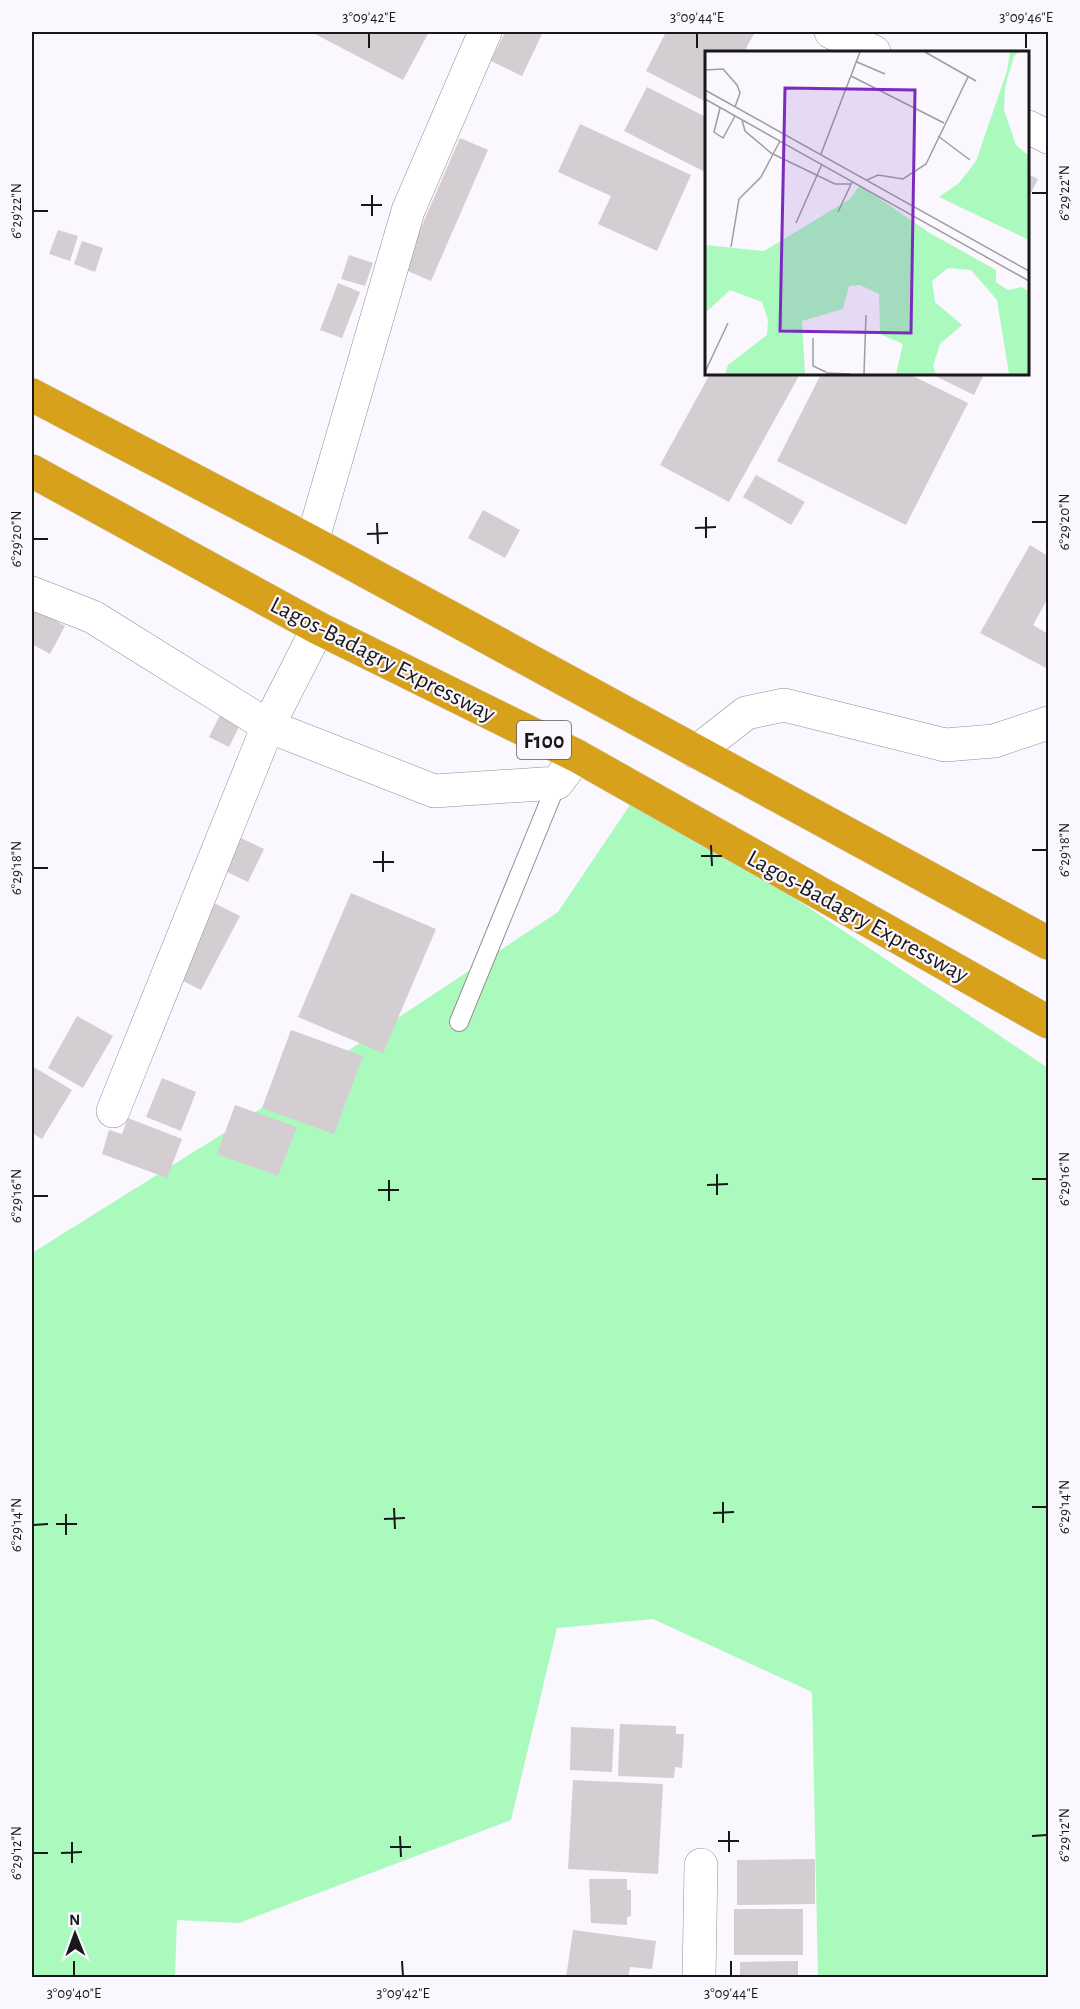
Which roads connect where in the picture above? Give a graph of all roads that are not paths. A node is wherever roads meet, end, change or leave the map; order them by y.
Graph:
1 (485, 32) edge
2 (831, 32) edge
3 (872, 51) edge
4 (1029, 128) edge
5 (1048, 137) edge
6 (32, 395) edge
7 (32, 471) edge
8 (312, 542) junction
9 (32, 593) edge
10 (318, 628) junction
11 (1048, 723) edge
12 (268, 726) junction
13 (696, 752) junction
14 (577, 756) junction
15 (557, 783) junction
16 (1048, 943) edge
17 (459, 1022) dead end
18 (1048, 1022) edge
19 (113, 1111) dead end
20 (701, 1865) dead end
21 (699, 1977) edge

1 - 8 street
2 - 3 street
4 - 5 street
6 - 8 highway, F100
7 - 10 highway, Lagos-Badagry Expressway / F100
8 - 13 highway, F100
9 - 12 street
10 - 12 street
10 - 14 highway, Lagos-Badagry Expressway / F100
11 - 13 street
12 - 15 street
12 - 19 street
13 - 16 highway, F100
14 - 15 street
14 - 18 highway, Lagos-Badagry Expressway / F100
15 - 17 lane
20 - 21 street

